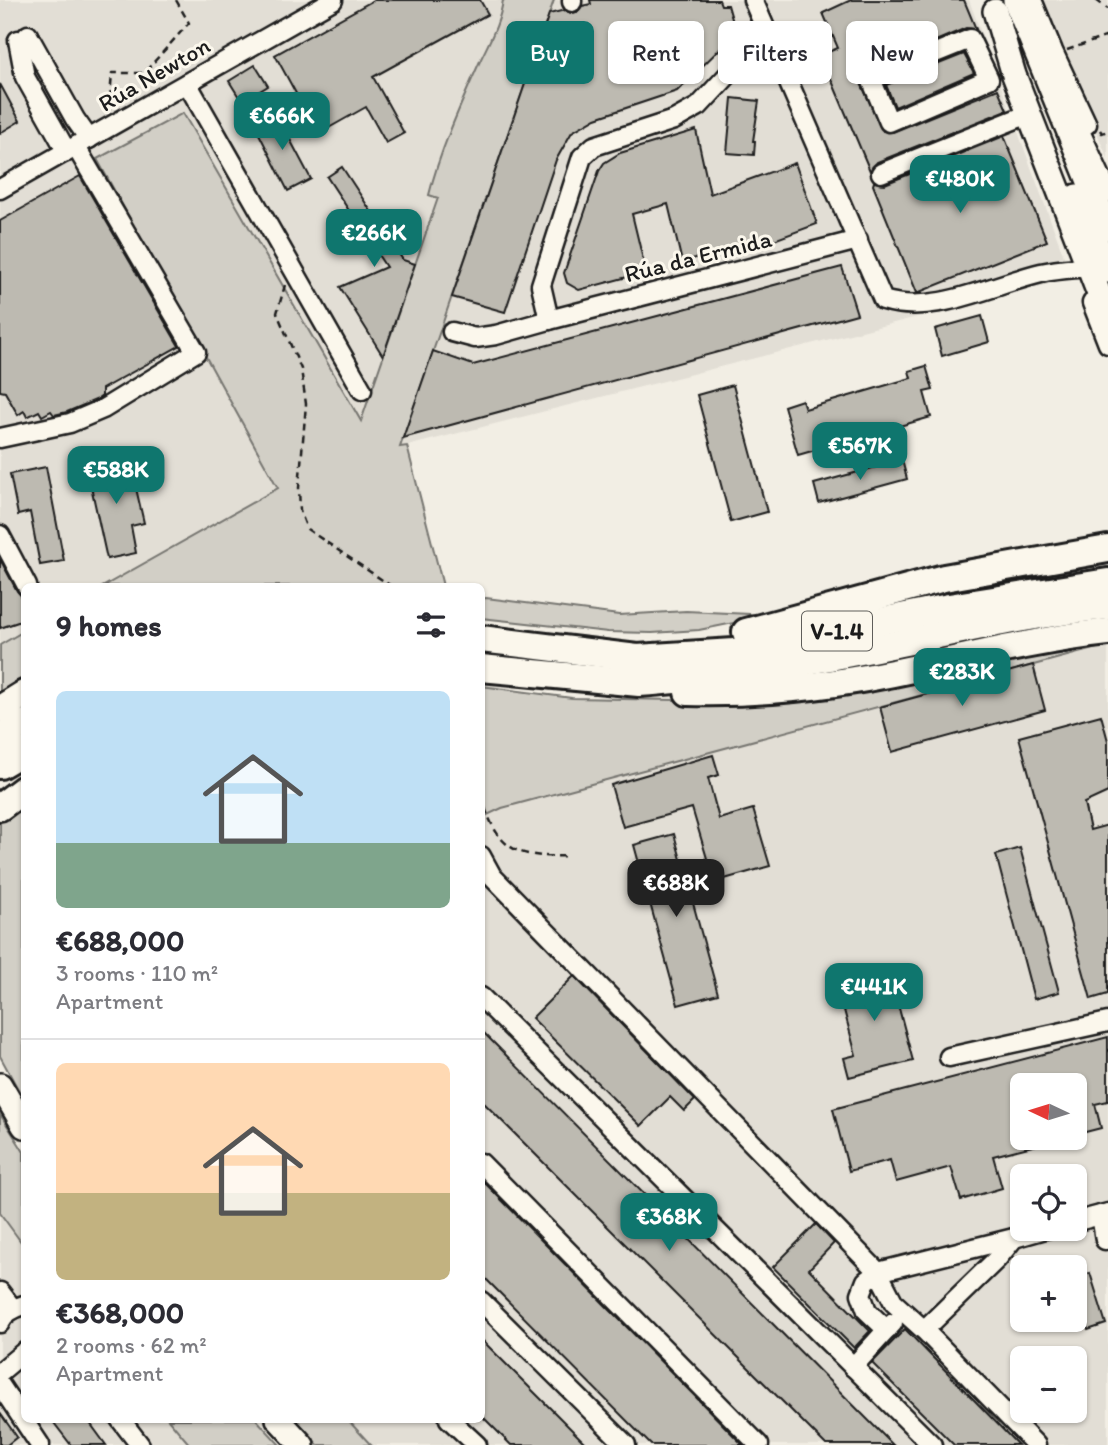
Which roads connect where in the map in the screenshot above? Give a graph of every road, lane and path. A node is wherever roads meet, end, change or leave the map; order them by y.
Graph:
1 (176, 0) edge
2 (332, 0) edge
3 (753, 0) edge
4 (1022, 0) edge
5 (1032, 0) edge
6 (1096, 0) edge
7 (997, 3) edge
8 (1108, 9) edge
9 (762, 21) edge
10 (1108, 37) edge
11 (1068, 50) dead end
12 (998, 55) junction
13 (980, 60) junction
14 (187, 83) junction
15 (720, 84) edge
16 (790, 84) edge
17 (108, 113) dead end
18 (1021, 117) junction
19 (77, 146) junction
20 (1108, 168) edge
21 (881, 173) dead end
22 (0, 189) edge
23 (1108, 192) edge
24 (1108, 228) edge
25 (858, 240) junction
26 (1078, 268) junction
27 (294, 270) junction
28 (1108, 271) edge
29 (1108, 317) edge
30 (550, 320) junction
31 (452, 332) dead end
32 (1108, 344) edge
33 (362, 390) dead end
34 (0, 438) edge
35 (0, 535) edge
36 (1108, 549) edge
37 (25, 583) edge
38 (387, 583) edge
39 (1105, 602) edge
40 (485, 640) edge
41 (574, 651) junction
42 (485, 668) edge
43 (21, 696) edge
44 (0, 707) edge
45 (21, 725) edge
46 (0, 737) edge
47 (21, 753) edge
48 (0, 765) edge
49 (21, 783) edge
50 (21, 791) edge
51 (0, 795) edge
52 (0, 807) edge
53 (485, 809) edge
54 (569, 856) dead end
55 (487, 882) edge
56 (485, 1001) edge
57 (1108, 1022) edge
58 (948, 1057) dead end
59 (0, 1084) edge
60 (21, 1121) edge
61 (485, 1167) edge
62 (1104, 1214) edge
63 (1087, 1219) edge
64 (1010, 1239) edge
65 (1105, 1240) dead end
66 (1011, 1241) edge
67 (951, 1254) junction
68 (878, 1272) junction
69 (972, 1285) junction
70 (0, 1292) edge
71 (485, 1305) edge
72 (19, 1307) edge
73 (904, 1311) junction
74 (0, 1323) edge
75 (887, 1330) junction
76 (924, 1330) junction
77 (21, 1354) edge
78 (853, 1367) junction
79 (0, 1372) edge
80 (0, 1385) edge
81 (21, 1416) edge
82 (25, 1423) edge
83 (123, 1423) edge
84 (282, 1423) edge
85 (453, 1423) edge
86 (40, 1445) edge
87 (140, 1445) edge
88 (302, 1445) edge
89 (477, 1445) edge
90 (626, 1445) edge
91 (759, 1445) edge
92 (932, 1445) edge
93 (1036, 1445) edge

1 - 17 path
2 - 14 street, Rúa Newton
3 - 9 street
4 - 23 street
5 - 20 street
6 - 8 path
7 - 12 street
7 - 24 main road
7 - 28 main road
7 - 29 main road
10 - 11 path
12 - 13 street
12 - 18 street
13 - 13 street
14 - 19 street, Rúa Newton
14 - 27 street
15 - 30 street
16 - 25 street
18 - 21 street
18 - 26 street
19 - 19 street
19 - 22 street, Rúa Newton
19 - 34 street
25 - 26 street
25 - 30 street, Rúa da Ermida
26 - 32 street
27 - 33 street
27 - 38 path
30 - 31 street, Rúa da Ermida
35 - 37 street
36 - 41 highway
39 - 41 highway, V-1.4
39 - 42 highway
40 - 41 highway, V-1.4
43 - 44 highway
45 - 46 highway
47 - 48 highway
49 - 51 highway
50 - 52 highway
53 - 54 path
55 - 68 street
56 - 78 street
57 - 58 street
59 - 60 main road
61 - 91 street
62 - 63 street
62 - 65 street
64 - 67 street
66 - 69 street
67 - 68 street
67 - 69 street
68 - 73 street
68 - 75 street
69 - 76 street
70 - 72 street
71 - 90 street
72 - 74 street
73 - 75 street
73 - 76 street
75 - 78 street
76 - 93 street
77 - 79 street
78 - 92 street
80 - 81 street
82 - 86 street
83 - 87 street
84 - 88 main road
85 - 89 street

